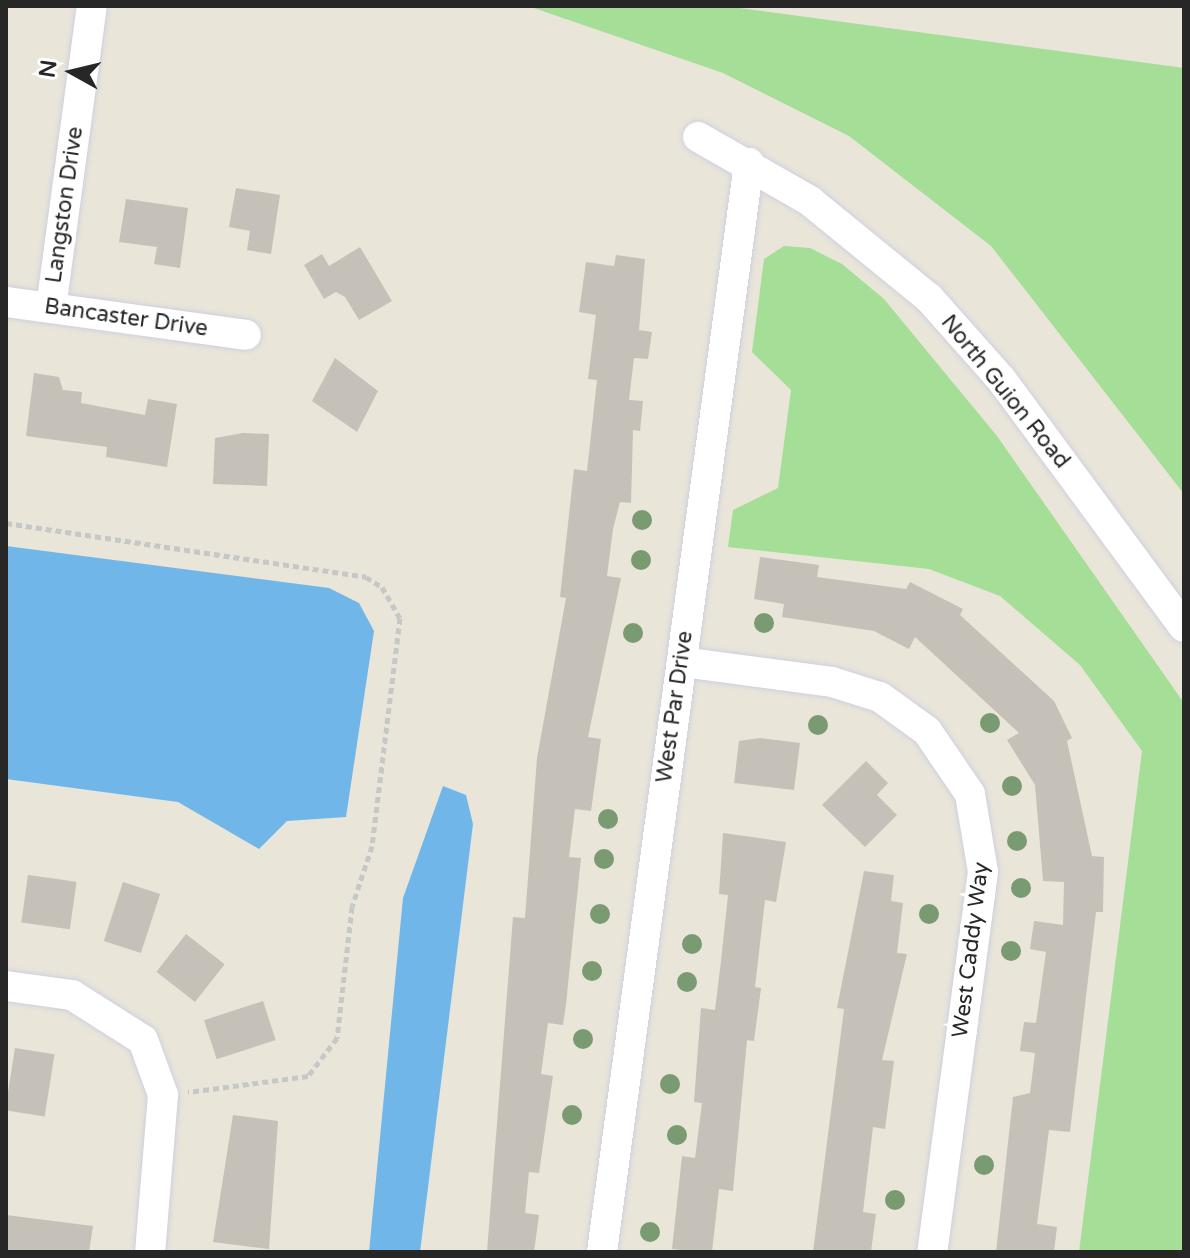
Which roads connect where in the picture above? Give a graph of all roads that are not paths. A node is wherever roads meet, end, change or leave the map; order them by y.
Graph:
1 (92, 6) edge
2 (698, 137) dead end
3 (749, 163) junction
4 (6, 302) edge
5 (51, 308) junction
6 (246, 335) dead end
7 (1184, 627) edge
8 (682, 662) junction
9 (6, 986) edge
10 (150, 1252) edge
11 (602, 1252) edge
12 (932, 1252) edge

1 - 5 street, Langston Drive
2 - 3 street, North Guion Road
3 - 7 street, North Guion Road
3 - 8 street, West Par Drive
4 - 5 street, Bancaster Drive
5 - 6 street, Bancaster Drive
8 - 11 street, West Par Drive
8 - 12 street, West Caddy Way
9 - 10 street

